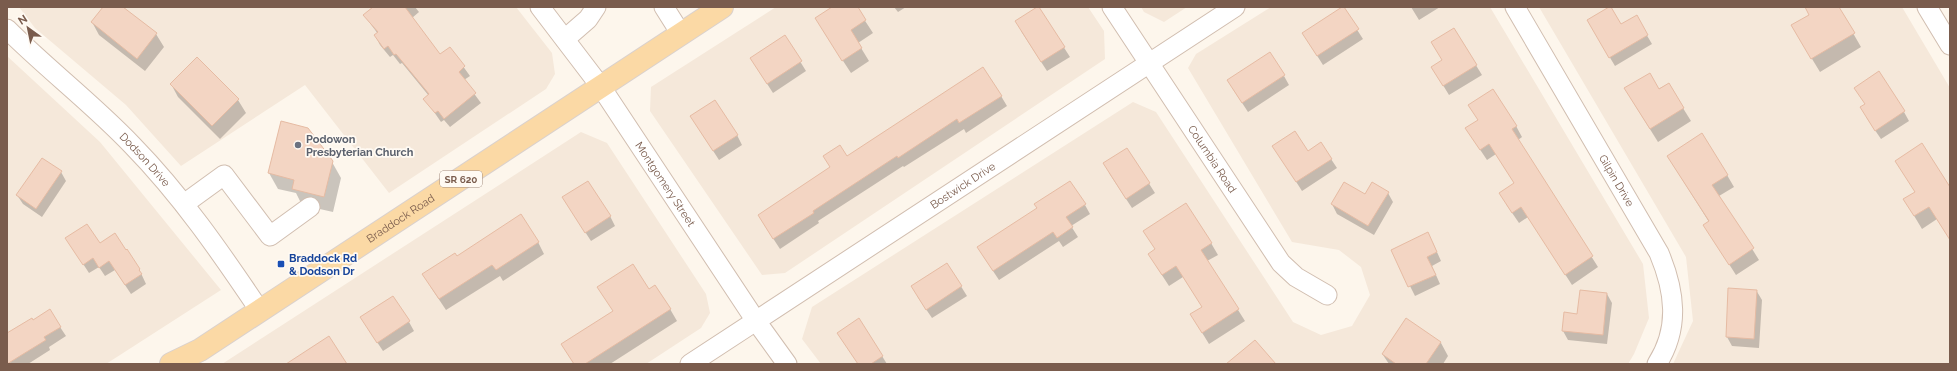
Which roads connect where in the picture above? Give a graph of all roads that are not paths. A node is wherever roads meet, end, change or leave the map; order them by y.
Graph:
1 (540, 7) edge
2 (596, 7) edge
3 (664, 7) edge
4 (722, 7) edge
5 (1112, 7) edge
6 (1235, 7) edge
7 (1515, 7) edge
8 (1927, 7) edge
9 (7, 29) edge
10 (681, 34) junction
11 (565, 39) junction
12 (1950, 45) edge
13 (1150, 63) junction
14 (600, 87) junction
15 (184, 204) junction
16 (310, 207) dead end
17 (1327, 295) dead end
18 (260, 311) junction
19 (756, 321) junction
20 (193, 357) edge
21 (171, 364) edge
22 (690, 364) edge
23 (787, 364) edge
24 (1657, 364) edge

1 - 11 street, Montgomery Street
2 - 11 street
3 - 10 street
4 - 10 main road, Braddock Road / SR 620
5 - 13 street, Columbia Road
6 - 13 street, Bostwick Drive
7 - 24 street, Gilpin Drive
8 - 12 street
9 - 15 street, Dodson Drive
10 - 14 main road, Braddock Road / SR 620
11 - 14 street, Montgomery Street
13 - 17 street, Columbia Road
13 - 19 street, Bostwick Drive
14 - 18 main road, Braddock Road / SR 620
14 - 19 street, Montgomery Street
15 - 16 street
15 - 18 street, Dodson Drive
18 - 20 main road, Braddock Road / SR 620
19 - 22 street, Bostwick Drive
19 - 23 street, Montgomery Street
20 - 21 main road, Braddock Road / SR 620

